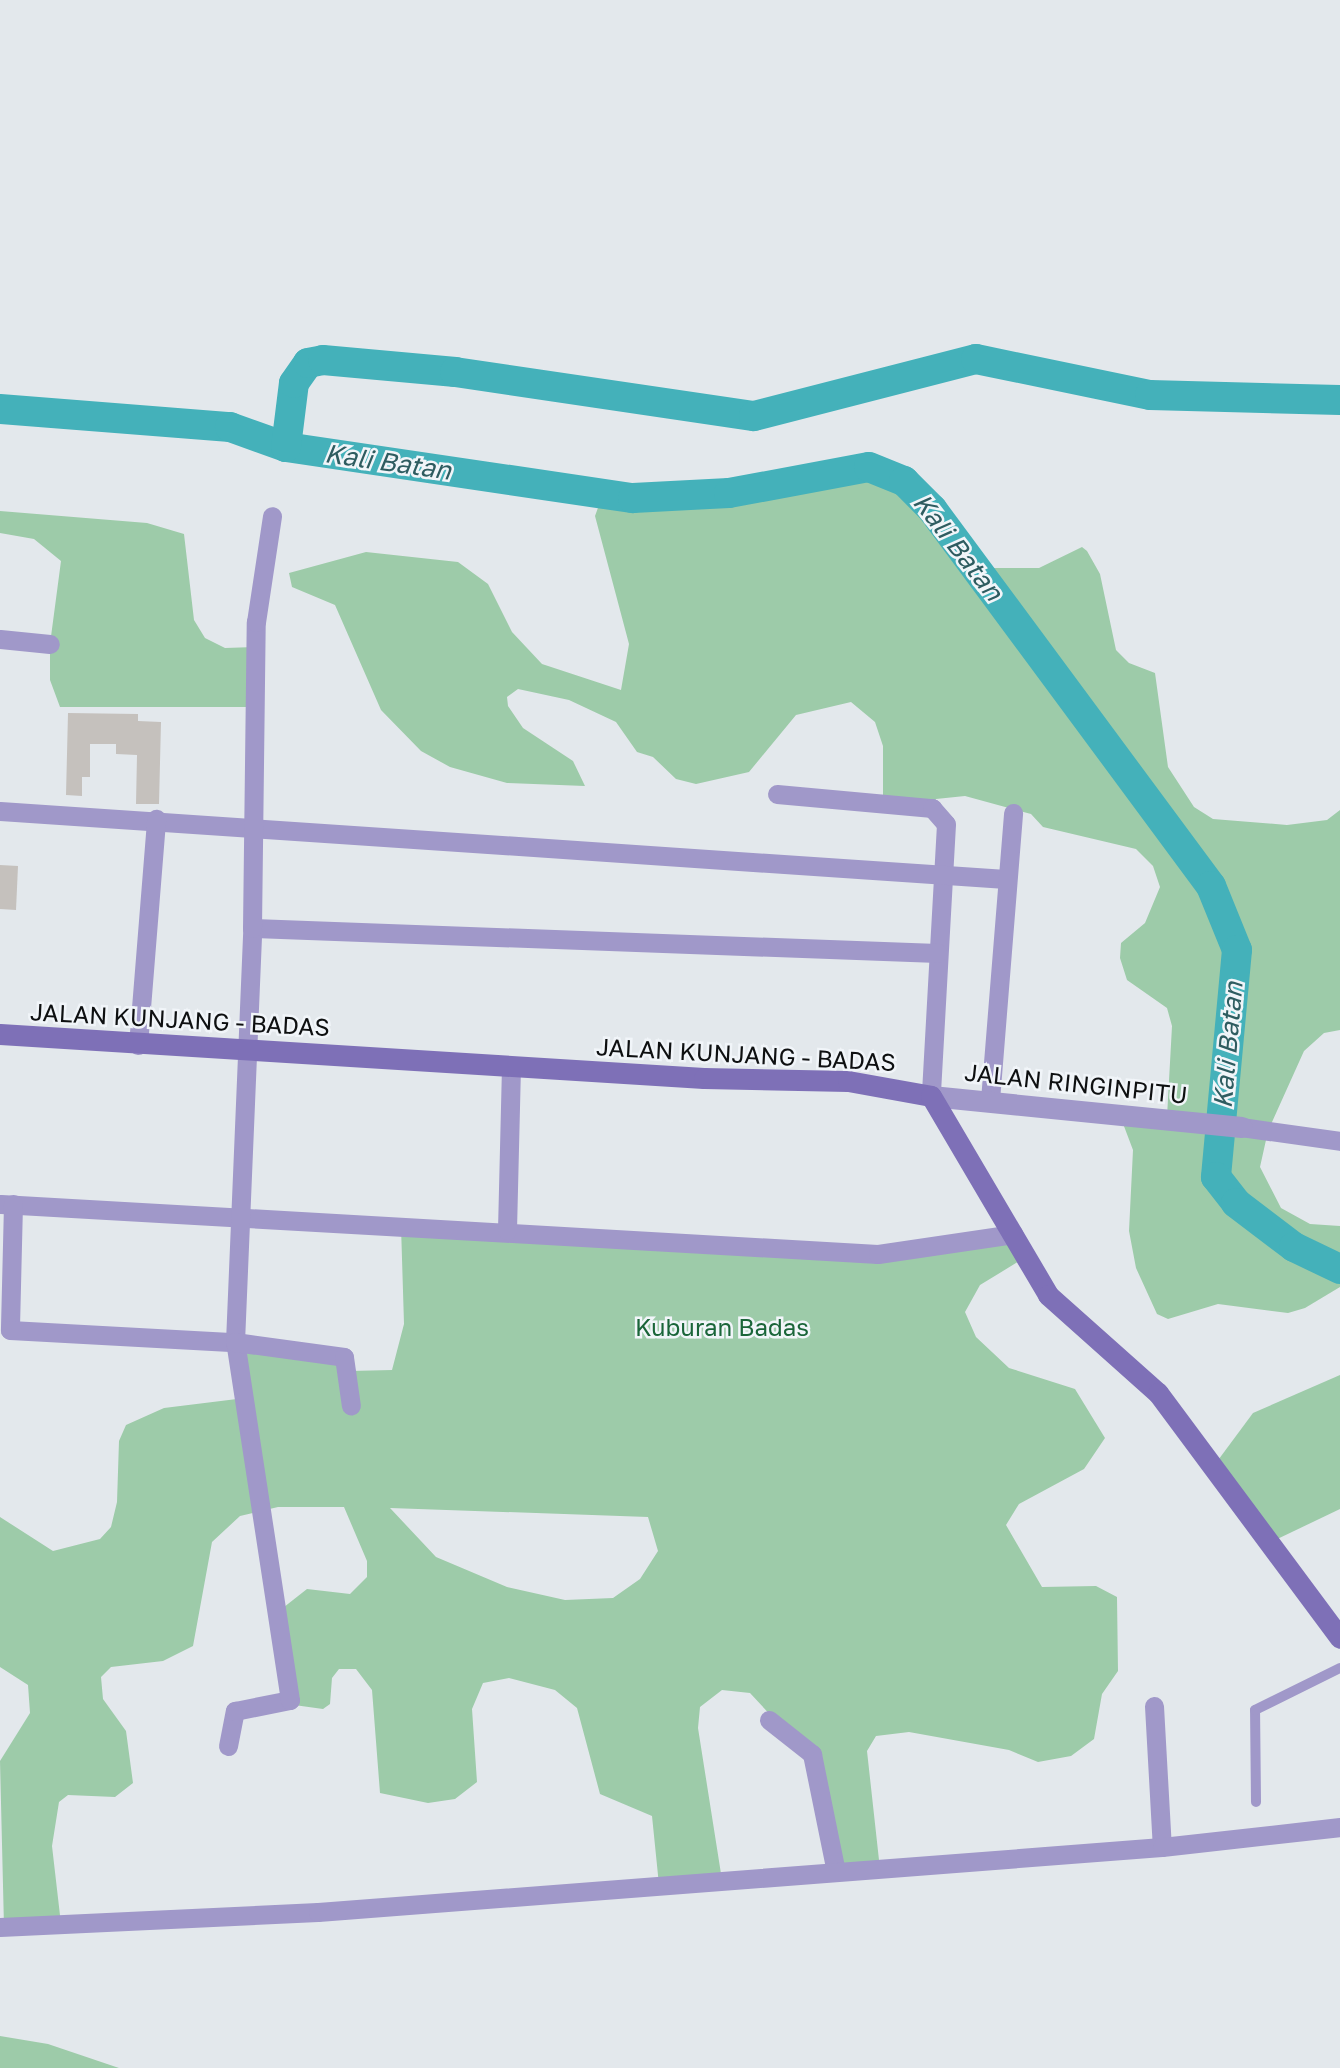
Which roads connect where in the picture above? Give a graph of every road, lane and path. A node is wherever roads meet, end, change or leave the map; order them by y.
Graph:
1 (272, 516) dead end
2 (0, 639) edge
3 (50, 645) dead end
4 (778, 794) dead end
5 (0, 811) edge
6 (1013, 813) dead end
7 (156, 819) junction
8 (252, 824) junction
9 (942, 874) junction
10 (1006, 879) junction
11 (252, 928) junction
12 (938, 953) junction
13 (0, 1034) edge
14 (138, 1045) junction
15 (246, 1051) junction
16 (512, 1066) junction
17 (931, 1096) junction
18 (990, 1100) junction
19 (1241, 1127) joint
20 (1340, 1141) edge
21 (6, 1204) edge
22 (242, 1219) junction
23 (507, 1230) junction
24 (1014, 1234) junction
25 (235, 1342) junction
26 (351, 1406) dead end
27 (1340, 1639) edge
28 (1340, 1668) edge
29 (1154, 1706) dead end
30 (769, 1720) dead end
31 (228, 1746) dead end
32 (1256, 1802) dead end
33 (1340, 1827) edge
34 (1162, 1847) junction
35 (836, 1872) junction
36 (0, 1927) edge

1 - 8 street
2 - 3 street
4 - 9 street
5 - 7 street
6 - 10 street
7 - 8 street
7 - 14 street
8 - 9 street
8 - 11 street
9 - 10 street
9 - 12 street
10 - 18 street
11 - 12 street
11 - 15 street
12 - 17 street
13 - 14 main road, JALAN KUNJANG - BADAS
14 - 15 main road, JALAN KUNJANG - BADAS
15 - 16 main road, JALAN KUNJANG - BADAS
15 - 22 street
16 - 17 main road, JALAN KUNJANG - BADAS
16 - 23 street
17 - 18 street, JALAN RINGINPITU
17 - 24 main road
18 - 19 street, JALAN RINGINPITU
19 - 20 street, JALAN RINGINPITU
21 - 22 street
21 - 25 street
22 - 23 street
22 - 25 street
23 - 24 street
24 - 27 main road
25 - 26 street
25 - 31 street
28 - 32 lane
29 - 34 street
30 - 35 street
33 - 34 street
34 - 35 street
35 - 36 street

